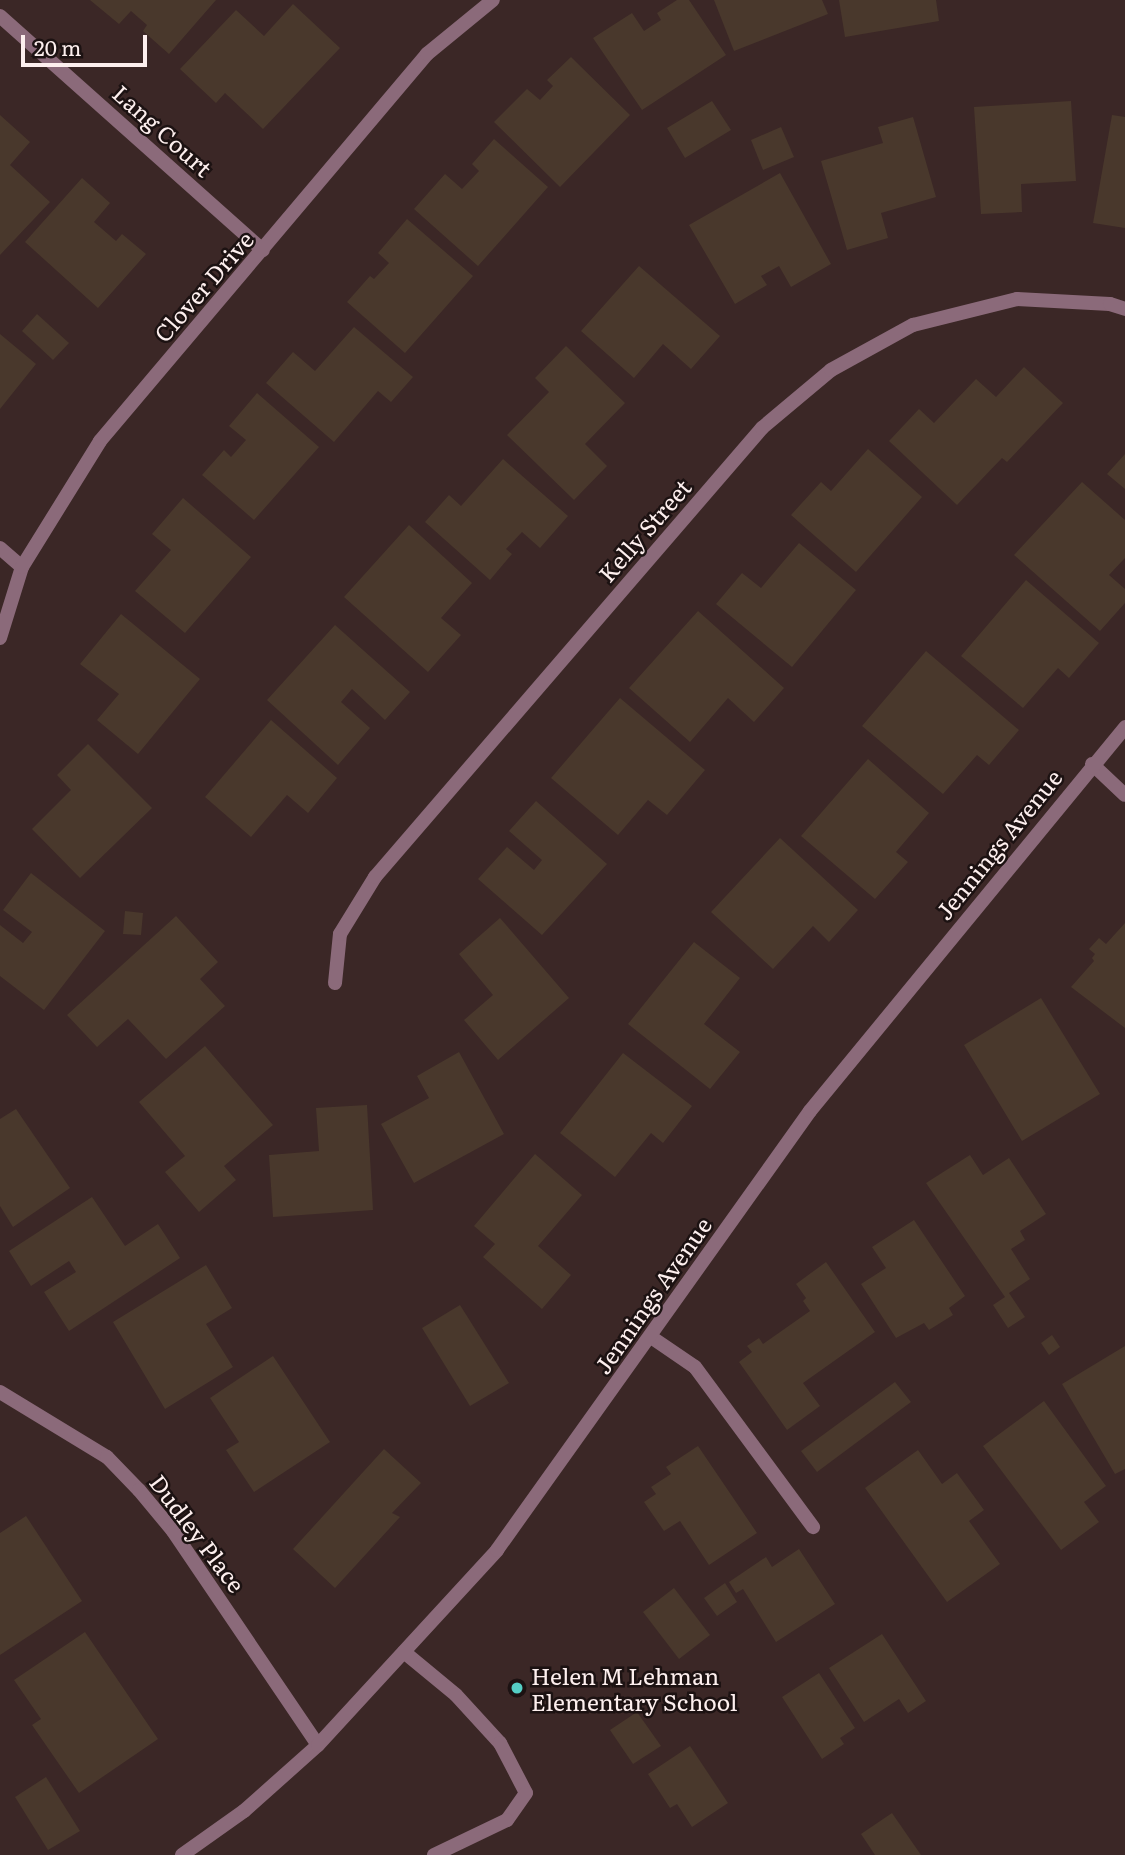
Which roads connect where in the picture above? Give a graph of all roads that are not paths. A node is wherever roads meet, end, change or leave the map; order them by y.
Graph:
1 (493, 0) edge
2 (0, 16) edge
3 (263, 250) junction
4 (1125, 309) edge
5 (0, 548) edge
6 (22, 567) junction
7 (0, 638) edge
8 (1125, 727) edge
9 (1092, 764) junction
10 (1125, 795) edge
11 (335, 983) dead end
12 (651, 1337) junction
13 (0, 1392) edge
14 (813, 1527) dead end
15 (404, 1652) junction
16 (318, 1745) junction
17 (182, 1855) edge
18 (434, 1855) edge

1 - 3 street, Clover Drive
2 - 3 street, Lang Court
3 - 6 street, Clover Drive
4 - 11 street, Kelly Street
5 - 6 street
6 - 7 street, Clover Drive
8 - 9 street, Jennings Avenue
9 - 10 street
9 - 12 street, Jennings Avenue
12 - 14 street
12 - 15 street, Jennings Avenue
13 - 16 street, Dudley Place
15 - 16 street, Jennings Avenue
15 - 18 street
16 - 17 street, Jennings Avenue

